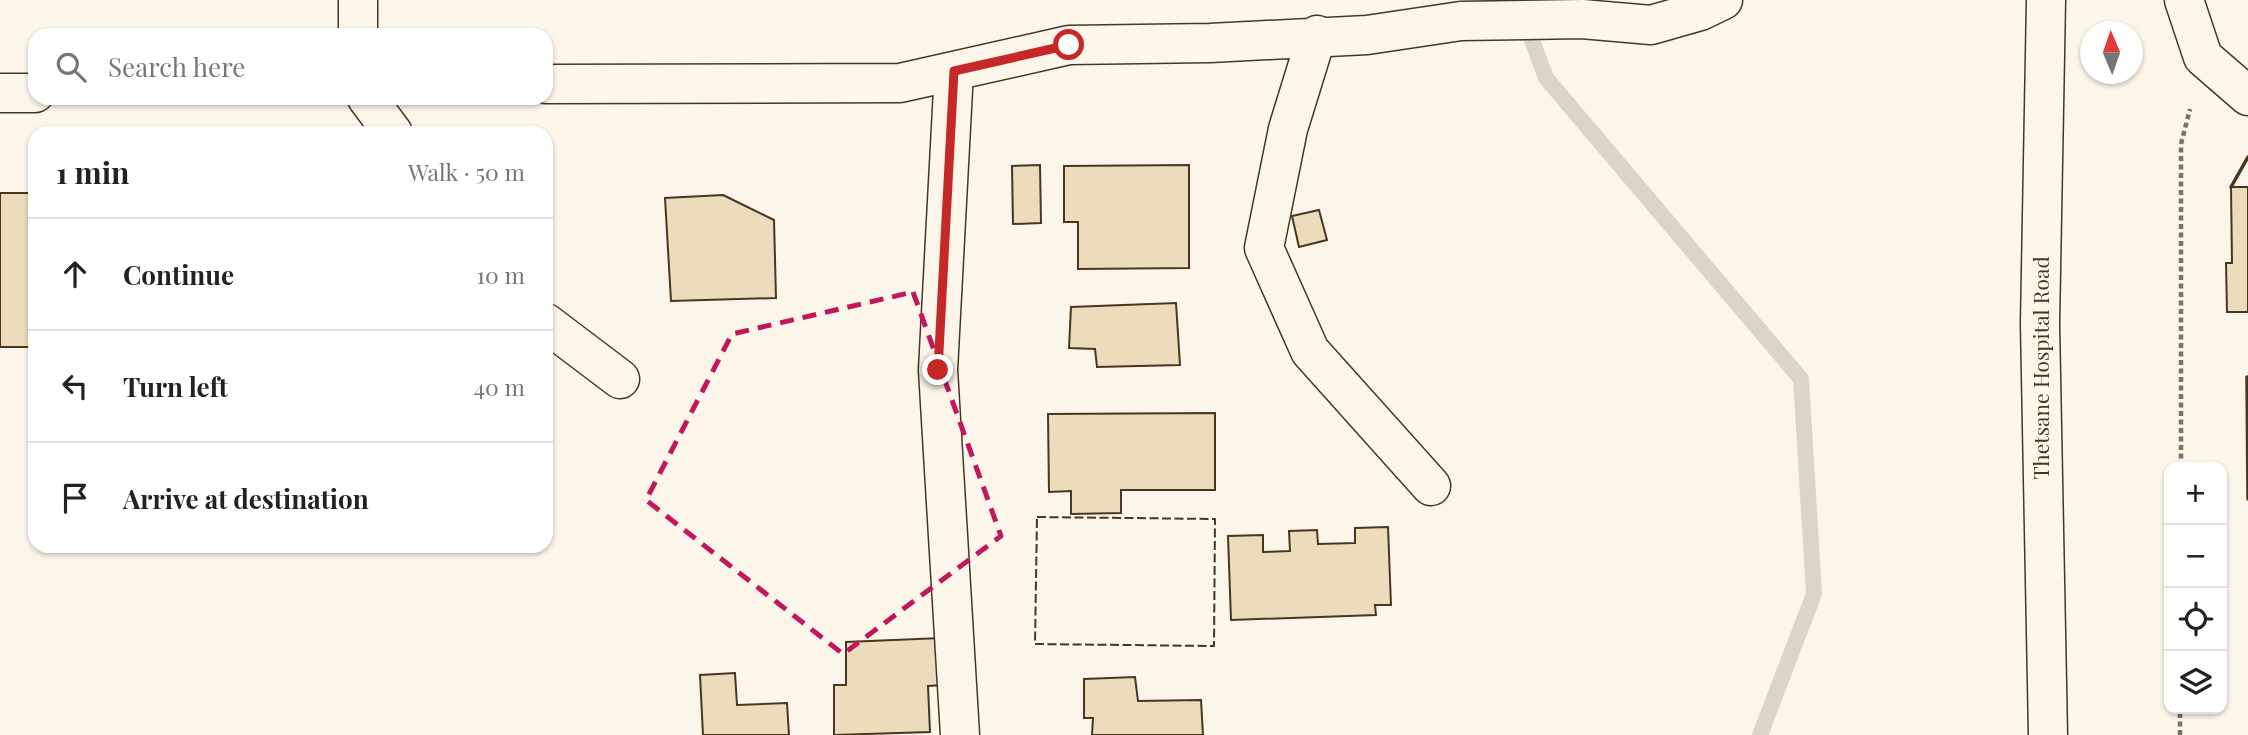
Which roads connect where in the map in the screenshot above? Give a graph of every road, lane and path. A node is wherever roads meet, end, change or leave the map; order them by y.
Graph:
1 (358, 0) edge
2 (1723, 0) edge
3 (2046, 0) edge
4 (2184, 0) edge
5 (358, 28) edge
6 (1317, 35) junction
7 (2203, 57) junction
8 (954, 71) junction
9 (553, 83) edge
10 (0, 93) edge
11 (28, 93) edge
12 (2248, 96) edge
13 (372, 105) edge
14 (388, 126) edge
15 (553, 328) edge
16 (620, 379) dead end
17 (2181, 462) edge
18 (1431, 486) dead end
19 (2180, 714) edge
20 (960, 735) edge
21 (2048, 735) edge
22 (2180, 735) edge

1 - 5 street
2 - 6 street
3 - 21 street, Thetsane Hospital Road
4 - 7 street
6 - 8 street
6 - 18 street
7 - 12 street
7 - 17 path
8 - 9 street
8 - 20 street
10 - 11 street
13 - 14 street
15 - 16 street
19 - 22 path

